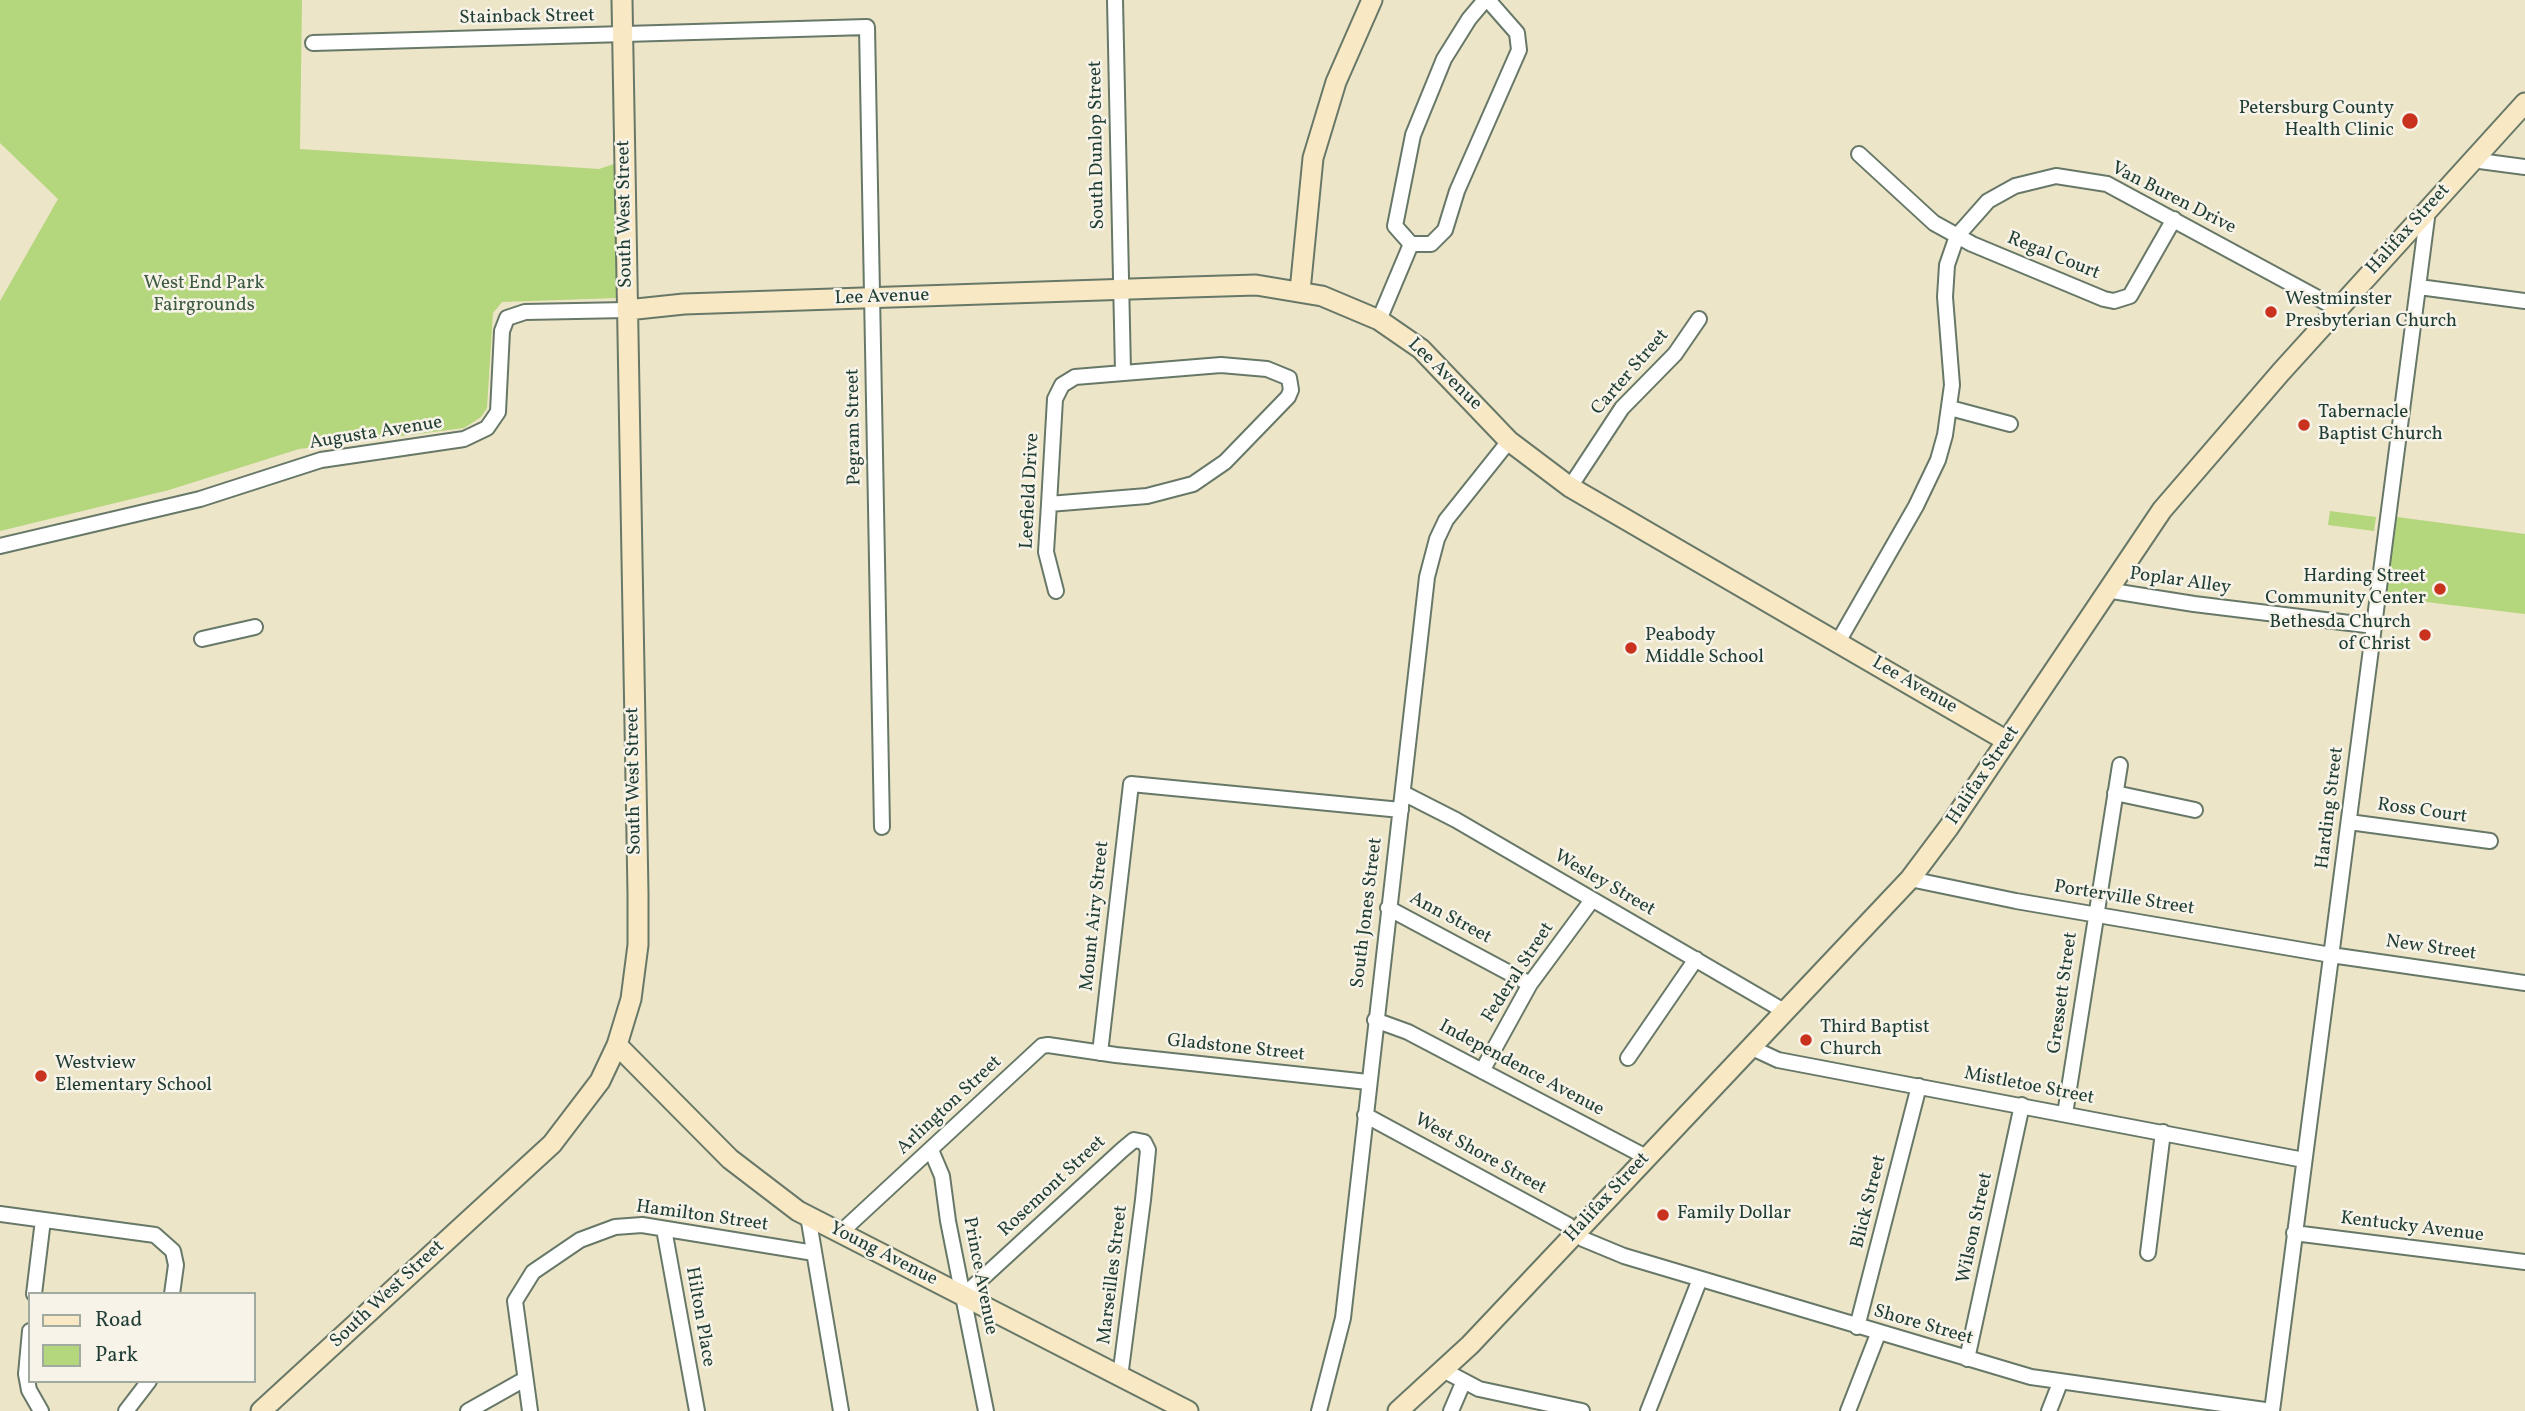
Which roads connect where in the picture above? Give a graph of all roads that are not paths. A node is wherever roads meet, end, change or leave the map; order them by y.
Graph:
1 (622, 0) edge
2 (1115, 0) edge
3 (1372, 0) edge
4 (1486, 0) edge
5 (867, 27) joint
6 (623, 36) junction
7 (313, 43) dead end
8 (2525, 103) edge
9 (1858, 154) dead end
10 (2472, 160) junction
11 (2525, 167) edge
12 (2428, 209) junction
13 (2174, 219) junction
14 (1958, 236) junction
15 (1410, 244) junction
16 (2419, 287) junction
17 (1122, 289) junction
18 (1300, 291) junction
19 (872, 298) junction
20 (2525, 301) edge
21 (2338, 309) junction
22 (627, 310) junction
23 (1699, 319) dead end
24 (1378, 320) junction
25 (1123, 371) junction
26 (1951, 408) junction
27 (2010, 424) dead end
28 (1509, 441) junction
29 (1570, 487) junction
30 (1049, 504) junction
31 (0, 546) edge
32 (2106, 590) junction
33 (1056, 591) dead end
34 (2374, 626) junction
35 (256, 627) dead end
36 (202, 639) dead end
37 (1838, 642) junction
38 (2007, 741) junction
39 (2119, 765) dead end
40 (1403, 793) junction
41 (2115, 793) junction
42 (1401, 810) junction
43 (2195, 810) dead end
44 (2349, 822) junction
45 (882, 827) dead end
46 (2490, 841) dead end
47 (1910, 878) junction
48 (1592, 900) junction
49 (1388, 908) junction
50 (2096, 913) junction
51 (2331, 955) junction
52 (1696, 959) junction
53 (2525, 983) edge
54 (1530, 984) junction
55 (1784, 1011) junction
56 (1375, 1020) junction
57 (617, 1045) junction
58 (1750, 1047) junction
59 (1100, 1053) junction
60 (1628, 1058) dead end
61 (1482, 1071) junction
62 (1368, 1082) junction
63 (1919, 1086) junction
64 (2022, 1105) junction
65 (2065, 1114) junction
66 (1364, 1115) junction
67 (2163, 1132) junction
68 (931, 1150) junction
69 (1646, 1157) junction
70 (2304, 1160) junction
71 (1145, 1179) joint
72 (0, 1213) edge
73 (808, 1216) junction
74 (43, 1220) junction
75 (664, 1229) junction
76 (1576, 1232) junction
77 (840, 1233) junction
78 (2294, 1233) junction
79 (814, 1253) junction
80 (2148, 1253) dead end
81 (2525, 1262) edge
82 (1700, 1279) junction
83 (34, 1292) edge
84 (172, 1292) edge
85 (964, 1296) junction
86 (1857, 1327) junction
87 (1878, 1334) junction
88 (28, 1352) edge
89 (1967, 1359) junction
90 (1443, 1370) junction
91 (1120, 1377) junction
92 (525, 1379) junction
93 (147, 1383) edge
94 (1463, 1383) junction
95 (2060, 1383) junction
96 (1175, 1409) edge
97 (41, 1411) edge
98 (126, 1411) edge
99 (261, 1411) edge
100 (468, 1411) edge
101 (530, 1411) edge
102 (697, 1411) edge
103 (841, 1411) edge
104 (986, 1411) edge
105 (1319, 1411) edge
106 (1398, 1411) edge
107 (1451, 1411) edge
108 (1582, 1411) edge
109 (1648, 1411) edge
110 (1848, 1411) edge
111 (2049, 1411) edge
112 (2272, 1411) edge

1 - 6 street, South West Street
2 - 17 street, South Dunlop Street
3 - 18 street
4 - 15 street
4 - 15 street
5 - 6 street, Stainback Street
5 - 19 street, Pegram Street
6 - 7 street, Stainback Street
6 - 22 street, South West Street
8 - 10 street, Halifax Street
9 - 14 street, Regal Court
10 - 11 street
10 - 12 street, Halifax Street
12 - 16 street, Harding Street
12 - 21 street, Halifax Street
13 - 14 street, Van Buren Drive
13 - 14 street, Regal Court
13 - 21 street, Van Buren Drive
14 - 26 street, Van Buren Drive
15 - 24 street
16 - 20 street
16 - 34 street, Harding Street
17 - 18 street, Lee Avenue
17 - 19 street, Lee Avenue
17 - 25 street, South Dunlop Street
18 - 24 street, Lee Avenue
19 - 22 street, Lee Avenue
19 - 45 street, Pegram Street
21 - 32 street, Halifax Street
22 - 31 street, Augusta Avenue
22 - 57 street, South West Street
23 - 29 street, Carter Street
24 - 28 street, Lee Avenue
25 - 30 street, Leefield Drive
25 - 30 street
26 - 27 street
26 - 37 street, Van Buren Drive
28 - 29 street, Lee Avenue
28 - 40 street, South Jones Street
29 - 37 street, Lee Avenue
30 - 33 street, Leefield Drive
32 - 34 street, Poplar Alley
32 - 38 street, Halifax Street
34 - 44 street, Harding Street
35 - 36 street
37 - 38 street, Lee Avenue
38 - 47 street, Halifax Street
39 - 41 street, Gressett Street
40 - 42 street, South Jones Street
40 - 48 street, Wesley Street
41 - 43 street
41 - 50 street, Gressett Street
42 - 49 street, South Jones Street
42 - 59 street, Mount Airy Street
44 - 46 street, Ross Court
44 - 51 street, Harding Street
47 - 50 street, Porterville Street
47 - 55 street, Halifax Street
48 - 52 street, Wesley Street
48 - 54 street, Federal Street
49 - 54 street, Ann Street
49 - 56 street, South Jones Street
50 - 51 street, Porterville Street
50 - 65 street, Gressett Street
51 - 53 street, New Street
51 - 70 street, Harding Street
52 - 55 street, Wesley Street
52 - 60 street
54 - 61 street, Federal Street
55 - 58 street, Halifax Street
56 - 61 street, Independence Avenue
56 - 62 street, South Jones Street
57 - 73 street, Young Avenue
57 - 99 street, South West Street
58 - 63 street, Mistletoe Street
58 - 69 street, Halifax Street
59 - 62 street, Gladstone Street
59 - 68 street, Arlington Street
61 - 69 street, Independence Avenue
62 - 66 street, South Jones Street
63 - 64 street, Mistletoe Street
63 - 86 street, Blick Street
64 - 65 street, Mistletoe Street
64 - 89 street, Wilson Street
65 - 67 street, Mistletoe Street
66 - 76 street, West Shore Street
66 - 105 street, South Jones Street
67 - 70 street, Mistletoe Street
67 - 80 street
68 - 77 street, Arlington Street
68 - 85 street, Prince Avenue
69 - 76 street, Halifax Street
70 - 78 street, Harding Street
71 - 85 street, Rosemont Street
71 - 91 street, Marseilles Street
72 - 74 street
73 - 77 street, Young Avenue
73 - 79 street
74 - 83 street
74 - 84 street
75 - 79 street, Hamilton Street
75 - 92 street, Hamilton Street
75 - 102 street, Hilton Place
76 - 82 street, Shore Street
76 - 90 street, Halifax Street
77 - 85 street, Young Avenue
78 - 81 street, Kentucky Avenue
78 - 112 street, Harding Street
79 - 103 street
82 - 86 street, Shore Street
82 - 109 street
85 - 91 street, Young Avenue
85 - 104 street, Prince Avenue
86 - 87 street, Shore Street
87 - 89 street, Shore Street
87 - 110 street
88 - 97 street
89 - 95 street, Shore Street
90 - 94 street
90 - 106 street, Halifax Street
91 - 96 street, Young Avenue
92 - 100 street
92 - 101 street, Hamilton Street
93 - 98 street
94 - 107 street
94 - 108 street
95 - 111 street
95 - 112 street, Shore Street

